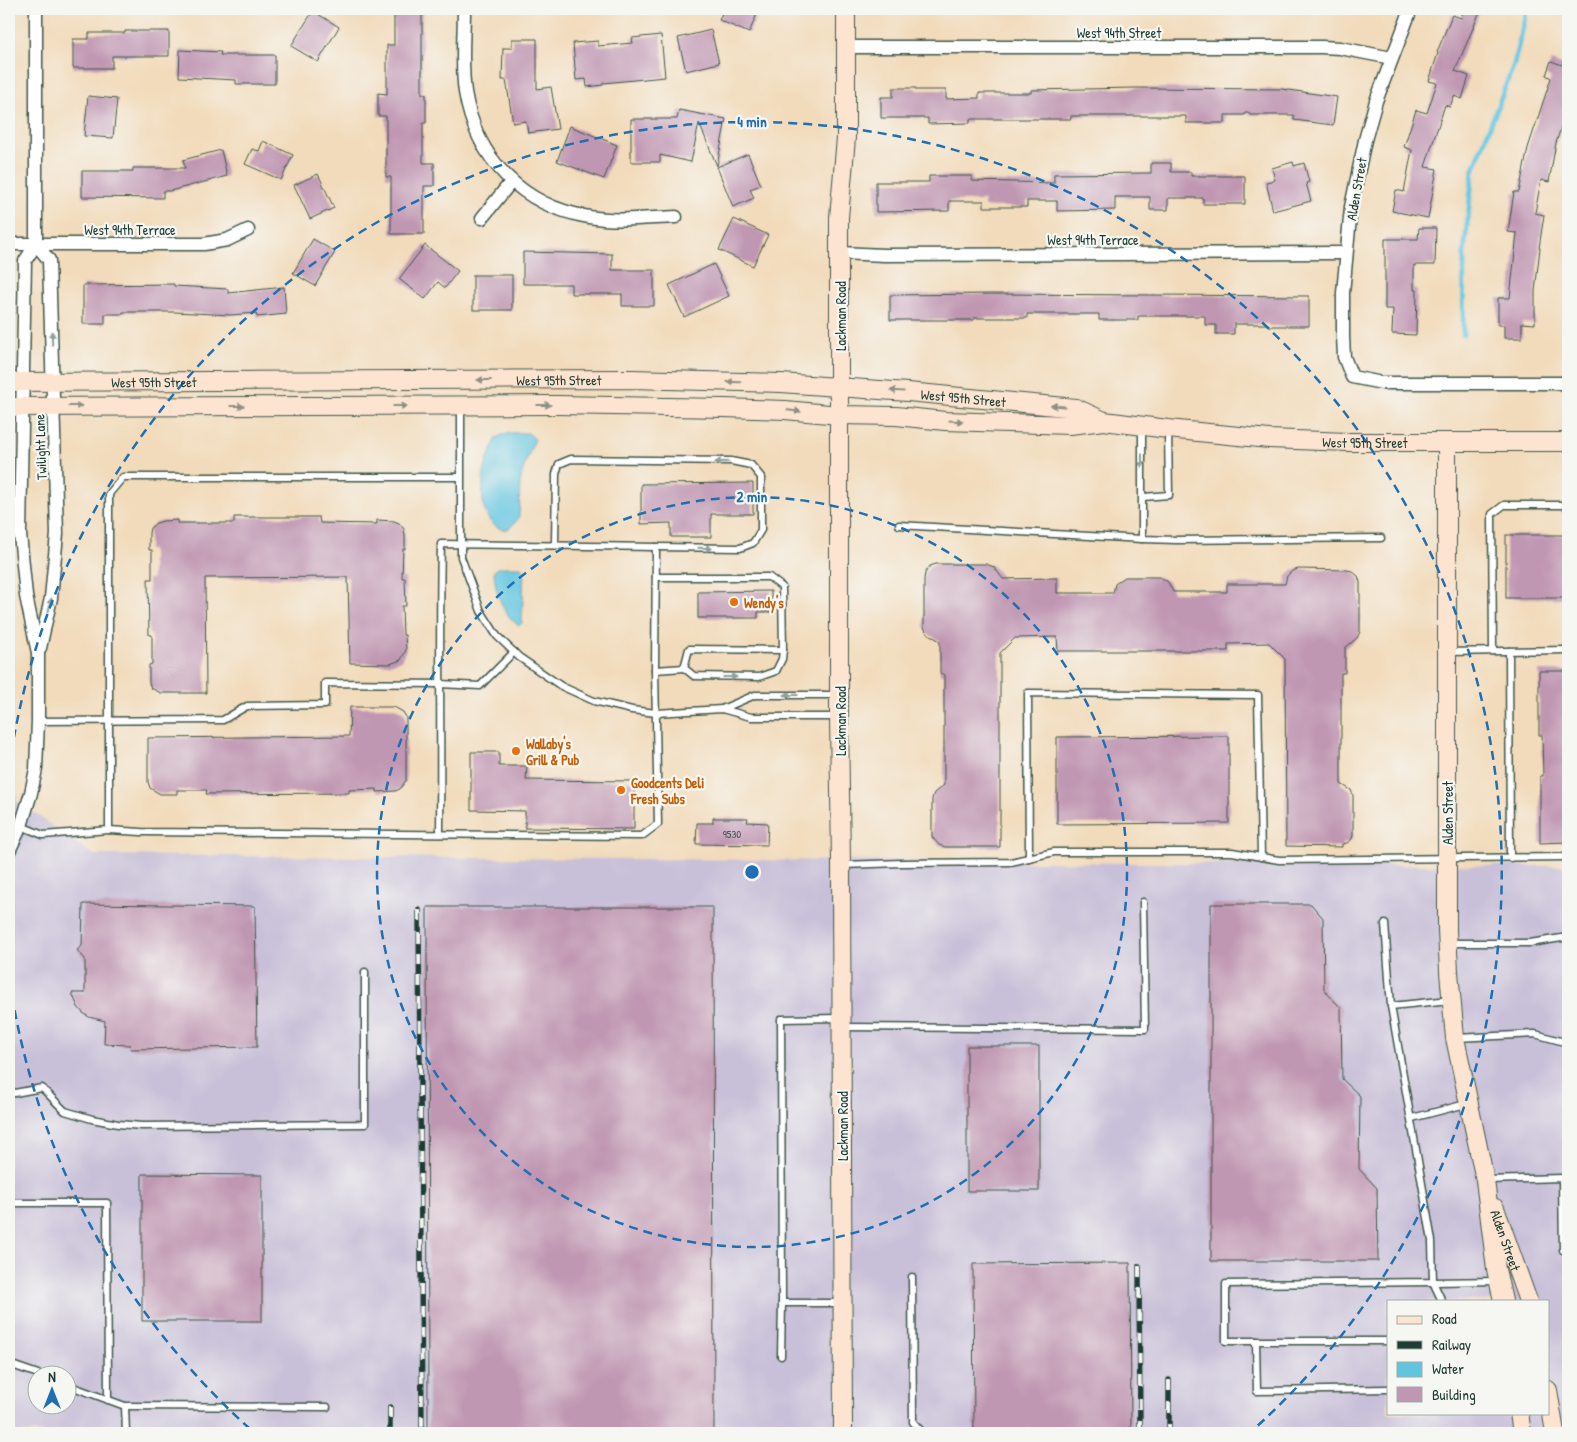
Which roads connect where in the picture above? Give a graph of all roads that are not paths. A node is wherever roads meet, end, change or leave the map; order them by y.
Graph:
1 (36, 9) edge
2 (464, 9) edge
3 (846, 9) edge
4 (1411, 9) edge
5 (846, 47) junction
6 (1392, 58) junction
7 (511, 182) junction
8 (676, 217) dead end
9 (482, 218) dead end
10 (248, 230) dead end
11 (9, 244) edge
12 (36, 244) junction
13 (840, 253) junction
14 (1346, 254) junction
15 (16, 382) edge
16 (53, 382) junction
17 (1568, 383) edge
18 (840, 387) junction
19 (16, 406) edge
20 (54, 406) junction
21 (461, 406) junction
22 (840, 415) junction
23 (1104, 420) junction
24 (1142, 426) junction
25 (1168, 429) junction
26 (1447, 442) junction
27 (1568, 442) edge
28 (460, 477) junction
29 (1143, 497) junction
30 (1568, 505) edge
31 (899, 525) dead end
32 (1380, 538) dead end
33 (1142, 539) junction
34 (461, 545) junction
35 (555, 546) junction
36 (656, 547) junction
37 (656, 578) junction
38 (782, 650) junction
39 (1568, 650) edge
40 (1494, 651) junction
41 (1509, 651) junction
42 (514, 652) junction
43 (1447, 652) junction
44 (38, 653) junction
45 (684, 668) junction
46 (655, 670) junction
47 (440, 684) junction
48 (840, 695) junction
49 (722, 709) junction
50 (656, 712) junction
51 (840, 718) junction
52 (38, 721) junction
53 (109, 721) junction
54 (15, 823) edge
55 (109, 830) junction
56 (440, 834) junction
57 (9, 851) edge
58 (1261, 857) junction
59 (1568, 857) edge
60 (1029, 858) junction
61 (1510, 858) junction
62 (1447, 859) junction
63 (842, 865) junction
64 (1143, 902) dead end
65 (1385, 924) dead end
66 (1568, 936) edge
67 (1448, 943) junction
68 (365, 972) dead end
69 (1452, 1000) junction
70 (1392, 1006) junction
71 (842, 1023) junction
72 (1455, 1038) junction
73 (1568, 1042) edge
74 (9, 1094) edge
75 (1468, 1104) junction
76 (1412, 1118) junction
77 (1565, 1178) edge
78 (1485, 1180) junction
79 (9, 1203) edge
80 (1563, 1250) dead end
81 (912, 1277) dead end
82 (1499, 1281) junction
83 (1433, 1282) junction
84 (1442, 1300) edge
85 (1503, 1300) edge
86 (1528, 1300) edge
87 (782, 1303) junction
88 (842, 1303) junction
89 (1387, 1340) edge
90 (1256, 1341) junction
91 (781, 1356) dead end
92 (9, 1364) edge
93 (28, 1371) edge
94 (78, 1389) edge
95 (1387, 1389) edge
96 (108, 1400) junction
97 (1550, 1402) edge
98 (125, 1406) junction
99 (327, 1407) dead end
100 (1519, 1414) edge
101 (126, 1433) edge
102 (843, 1433) edge
103 (923, 1433) edge
104 (1522, 1433) edge
105 (1555, 1433) edge

1 - 12 street, Twilight Lane
2 - 7 street
3 - 5 main road, Lackman Road
4 - 6 street, Alden Street
5 - 6 street, West 94th Street
5 - 13 main road, Lackman Road
6 - 14 street, Alden Street
7 - 8 street
7 - 9 street
10 - 12 street, West 94th Terrace
11 - 12 street, West 94th Terrace
12 - 15 street, Twilight Lane
16 -> 12 street, Twilight Lane
13 - 14 street, West 94th Terrace
13 - 18 main road, Lackman Road
14 - 17 street, Alden Street
15 - 16 main road, West 95th Street
15 - 19 street, Twilight Lane
18 -> 16 main road, West 95th Street
16 - 20 street, Twilight Lane
18 - 22 main road, Lackman Road
23 -> 18 main road, West 95th Street
19 - 20 main road, West 95th Street
19 - 44 street, Twilight Lane
20 -> 21 main road, West 95th Street
44 -> 20 street, Twilight Lane
21 -> 22 main road, West 95th Street
21 - 28 lane
22 -> 23 main road, West 95th Street
22 - 48 main road, Lackman Road
23 - 24 main road, West 95th Street
24 - 25 main road, West 95th Street
24 -> 29 lane
25 - 26 main road, West 95th Street
25 - 29 lane
26 - 27 main road, West 95th Street
26 - 43 main road, Alden Street
28 - 34 lane
28 - 53 lane
29 - 33 lane
30 - 40 lane
31 - 33 lane
32 - 33 lane
34 - 35 lane
34 - 42 lane
34 - 47 lane
35 - 36 lane
36 -> 35 lane
36 - 37 lane
37 - 38 lane
37 - 46 lane
38 - 45 lane
45 -> 38 lane
39 - 41 lane
40 - 41 lane
40 - 43 lane
41 - 61 lane
42 - 47 lane
42 - 50 lane
43 - 62 main road, Alden Street
44 - 52 street, Twilight Lane
45 - 46 lane
46 - 50 lane
47 - 53 lane
47 - 56 lane
48 -> 49 lane
48 - 51 main road, Lackman Road
49 - 50 lane
49 - 51 lane
50 - 56 lane
51 - 63 main road, Lackman Road
52 - 53 lane
52 - 54 street, Twilight Lane
53 - 55 lane
54 - 55 lane
54 - 57 street, Twilight Lane
55 - 56 lane
58 - 60 lane
58 - 60 lane
58 - 62 lane
59 - 61 lane
60 - 63 lane
61 - 62 lane
62 - 67 main road, Alden Street
63 - 71 main road, Lackman Road
64 - 71 lane
65 - 70 lane
66 - 67 lane
67 - 69 main road, Alden Street
68 - 74 lane
69 - 70 lane
69 - 72 main road, Alden Street
70 - 76 lane
71 - 87 lane
71 - 88 main road, Lackman Road
72 - 73 lane
72 - 75 main road, Alden Street
75 - 76 lane
75 - 78 main road, Alden Street
76 - 83 lane
77 - 78 lane
77 - 80 lane
78 - 82 main road, Alden Street
78 - 86 main road, Alden Street
79 - 96 lane
81 - 103 lane
82 - 83 lane
82 - 85 main road, Alden Street
83 - 84 lane
83 - 90 lane
87 - 88 lane
87 - 91 lane
88 - 102 main road, Lackman Road
89 - 90 lane
90 - 95 lane
92 - 93 lane
94 - 96 lane
96 - 98 lane
97 - 105 main road
98 - 99 lane
98 - 101 lane
100 - 104 main road

